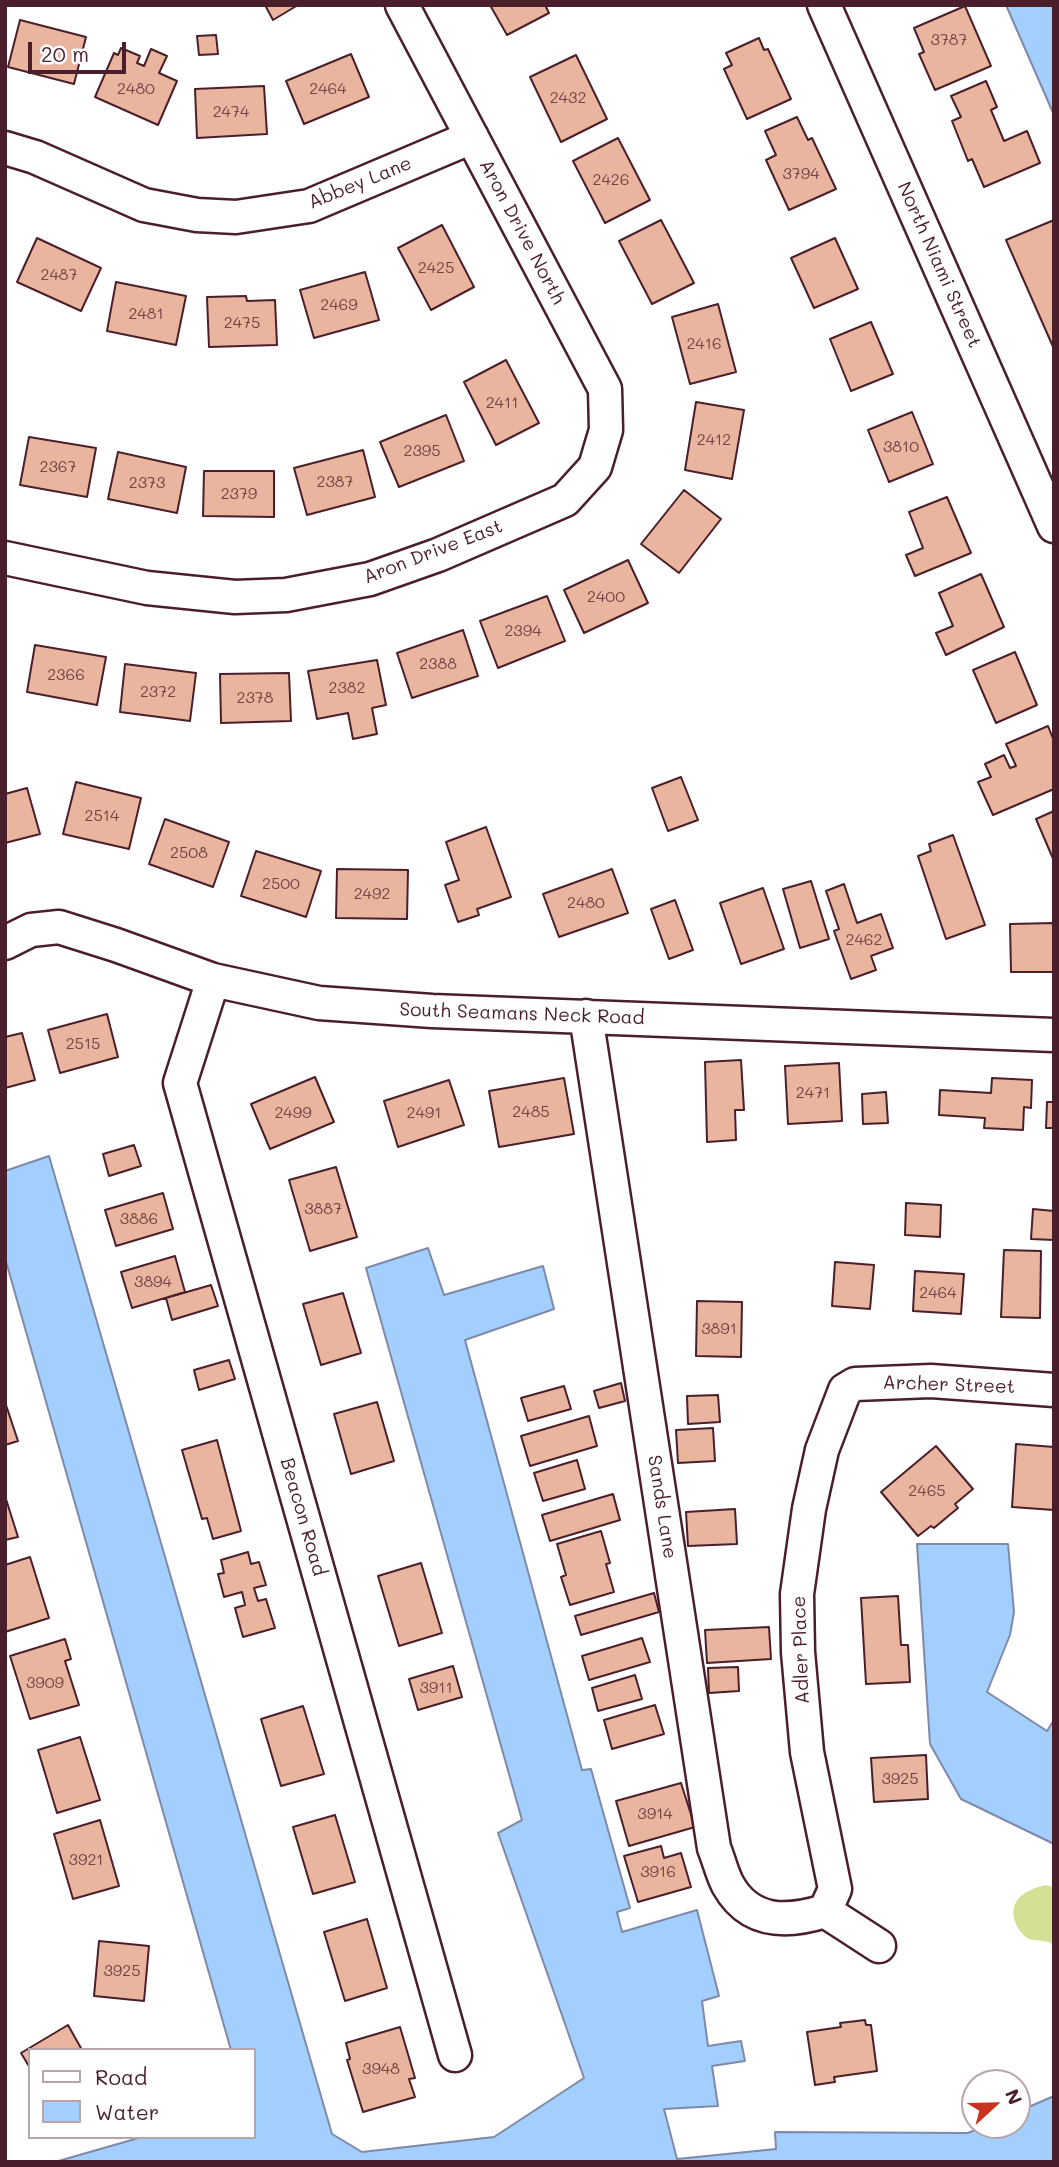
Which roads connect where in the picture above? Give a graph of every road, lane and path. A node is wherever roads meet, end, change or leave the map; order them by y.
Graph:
1 (402, 5) edge
2 (824, 5) edge
3 (472, 137) junction
4 (5, 148) edge
5 (595, 467) joint
6 (1054, 526) edge
7 (5, 558) edge
8 (5, 943) edge
9 (213, 980) junction
10 (586, 1016) junction
11 (1054, 1035) edge
12 (845, 1390) joint
13 (1054, 1390) edge
14 (825, 1911) junction
15 (879, 1947) dead end
16 (455, 2055) dead end

1 - 3 street, Aron Drive North
2 - 6 street, North Niami Street
3 - 4 street, Abbey Lane
3 - 5 street, Aron Drive North
5 - 7 street, Aron Drive East
8 - 9 street, South Seamans Neck Road
9 - 10 street, South Seamans Neck Road
9 - 16 street, Beacon Road
10 - 11 street, South Seamans Neck Road
10 - 14 street, Sands Lane
12 - 13 street, Archer Street
12 - 14 street, Adler Place
14 - 15 street

